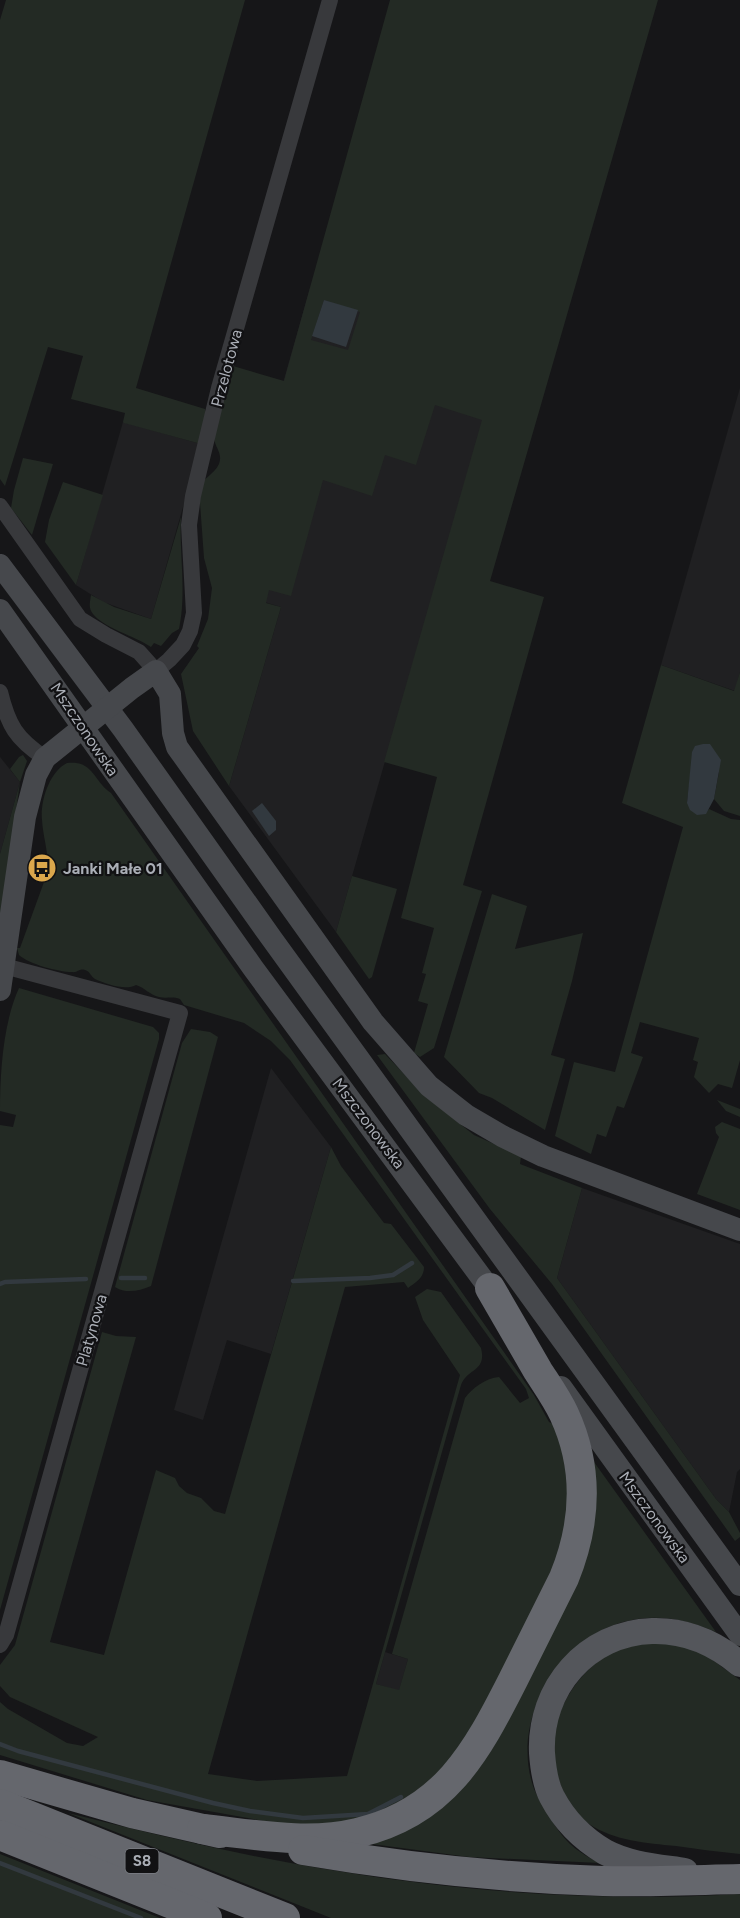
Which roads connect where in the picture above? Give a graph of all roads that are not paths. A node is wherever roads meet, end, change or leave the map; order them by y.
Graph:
1 (330, 0) edge
2 (0, 506) edge
3 (0, 566) edge
4 (0, 610) edge
5 (156, 671) junction
6 (0, 692) edge
7 (107, 708) junction
8 (83, 727) junction
9 (45, 758) junction
10 (4, 966) junction
11 (0, 990) edge
12 (740, 1230) edge
13 (490, 1288) junction
14 (740, 1585) edge
15 (740, 1635) edge
16 (0, 1645) edge
17 (740, 1664) edge
18 (0, 1775) edge
19 (0, 1804) edge
20 (202, 1829) junction
21 (0, 1835) edge
22 (740, 1877) edge
23 (207, 1918) edge
24 (285, 1918) edge

1 - 5 street, Przelotowa
2 - 5 street
3 - 7 main road, Mszczonowska
4 - 8 main road, Mszczonowska
5 - 7 main road, Przelotowa
5 - 12 main road
6 - 9 street
7 - 8 main road, Przelotowa
7 - 14 main road, Mszczonowska
8 - 9 main road, Przelotowa
8 - 13 main road, Mszczonowska
9 - 10 main road
10 - 11 main road
10 - 16 street, Platynowa
13 - 15 main road, Mszczonowska
13 - 20 highway
17 - 22 main road
18 - 20 highway
19 - 24 highway, S8
20 - 22 highway
21 - 23 highway, S8

